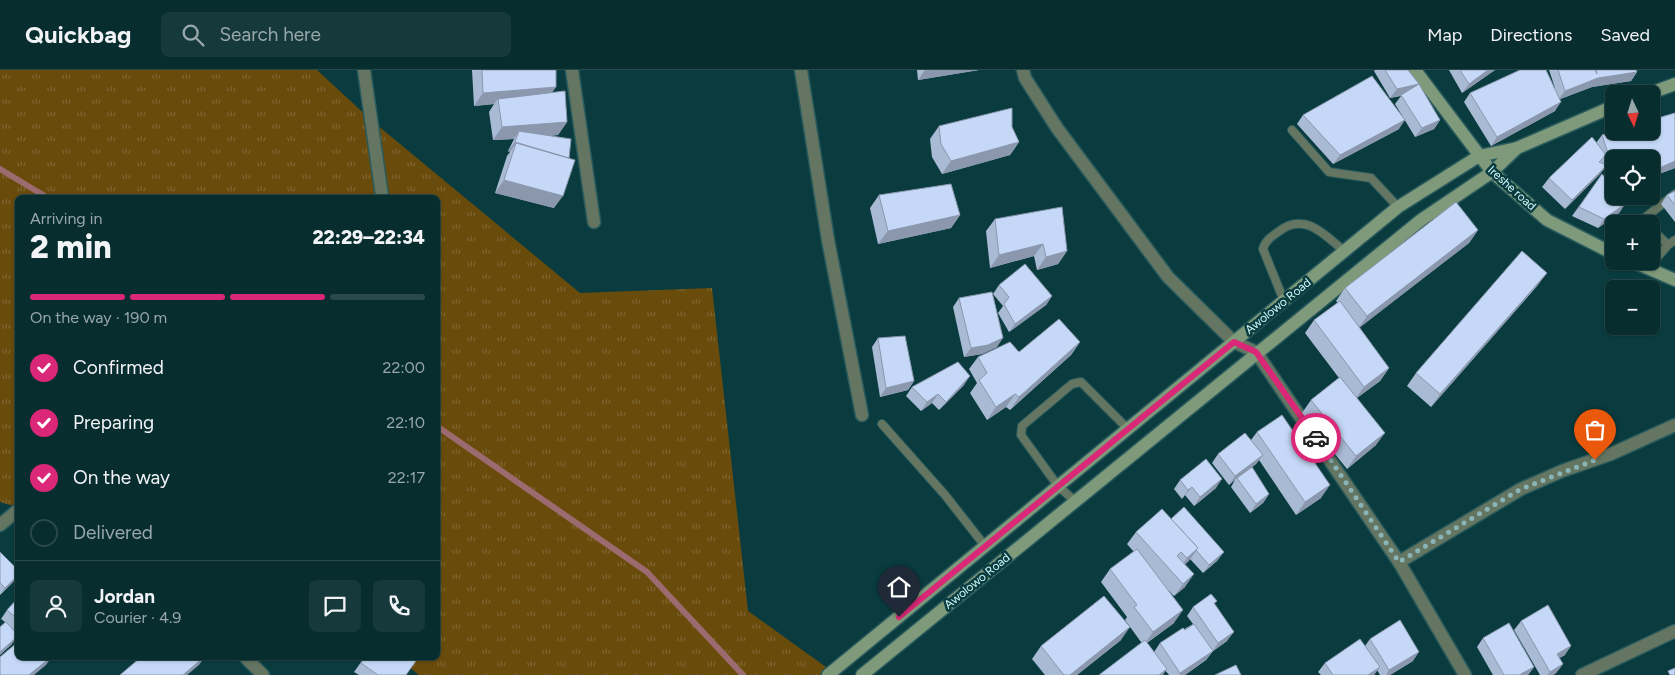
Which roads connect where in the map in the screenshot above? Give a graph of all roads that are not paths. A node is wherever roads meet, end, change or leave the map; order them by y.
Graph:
1 (364, 70) edge
2 (572, 70) edge
3 (801, 70) edge
4 (1023, 70) edge
5 (1415, 70) edge
6 (1675, 84) edge
7 (1660, 90) edge
8 (1605, 110) edge
9 (1292, 130) dead end
10 (1517, 148) junction
11 (1479, 156) junction
12 (1492, 172) junction
13 (1675, 194) edge
14 (382, 195) edge
15 (1398, 207) junction
16 (1650, 215) edge
17 (594, 222) dead end
18 (1660, 237) edge
19 (1675, 240) edge
20 (1668, 245) junction
21 (1605, 249) edge
22 (1344, 251) junction
23 (1660, 254) edge
24 (1652, 270) edge
25 (1675, 280) edge
26 (1284, 301) junction
27 (1234, 342) junction
28 (1256, 352) junction
29 (862, 415) dead end
30 (882, 424) dead end
31 (1675, 426) edge
32 (1128, 428) junction
33 (1058, 486) junction
34 (1074, 501) junction
35 (15, 512) edge
36 (0, 525) edge
37 (984, 546) junction
38 (1399, 562) junction
39 (1675, 631) edge
40 (248, 660) edge
41 (264, 675) edge
42 (828, 675) edge
43 (862, 675) edge
44 (1465, 675) edge
45 (1582, 675) edge

1 - 14 street
2 - 17 street
3 - 29 street
4 - 27 street
5 - 11 main road, Ireshe road
6 - 7 main road
8 - 10 main road
9 - 15 lane
10 - 11 main road
10 - 12 main road, Awolowo Road
11 - 12 main road, Ireshe road
11 - 15 main road, Awolowo Road
12 - 21 main road, Ireshe road
12 - 28 main road, Awolowo Road
13 - 16 lane
15 - 22 main road, Awolowo Road
18 - 20 lane
19 - 20 lane
20 - 23 lane
22 - 26 main road, Awolowo Road
22 - 26 lane
24 - 25 main road
26 - 27 main road, Awolowo Road
27 - 28 street
27 - 32 main road, Awolowo Road
28 - 34 main road, Awolowo Road
28 - 38 street
30 - 37 lane
31 - 38 street
32 - 33 main road, Awolowo Road
32 - 33 lane
33 - 34 lane
33 - 37 main road, Awolowo Road
34 - 43 main road, Awolowo Road
35 - 36 street
37 - 42 main road, Awolowo Road
38 - 44 street
39 - 45 street
40 - 41 street

